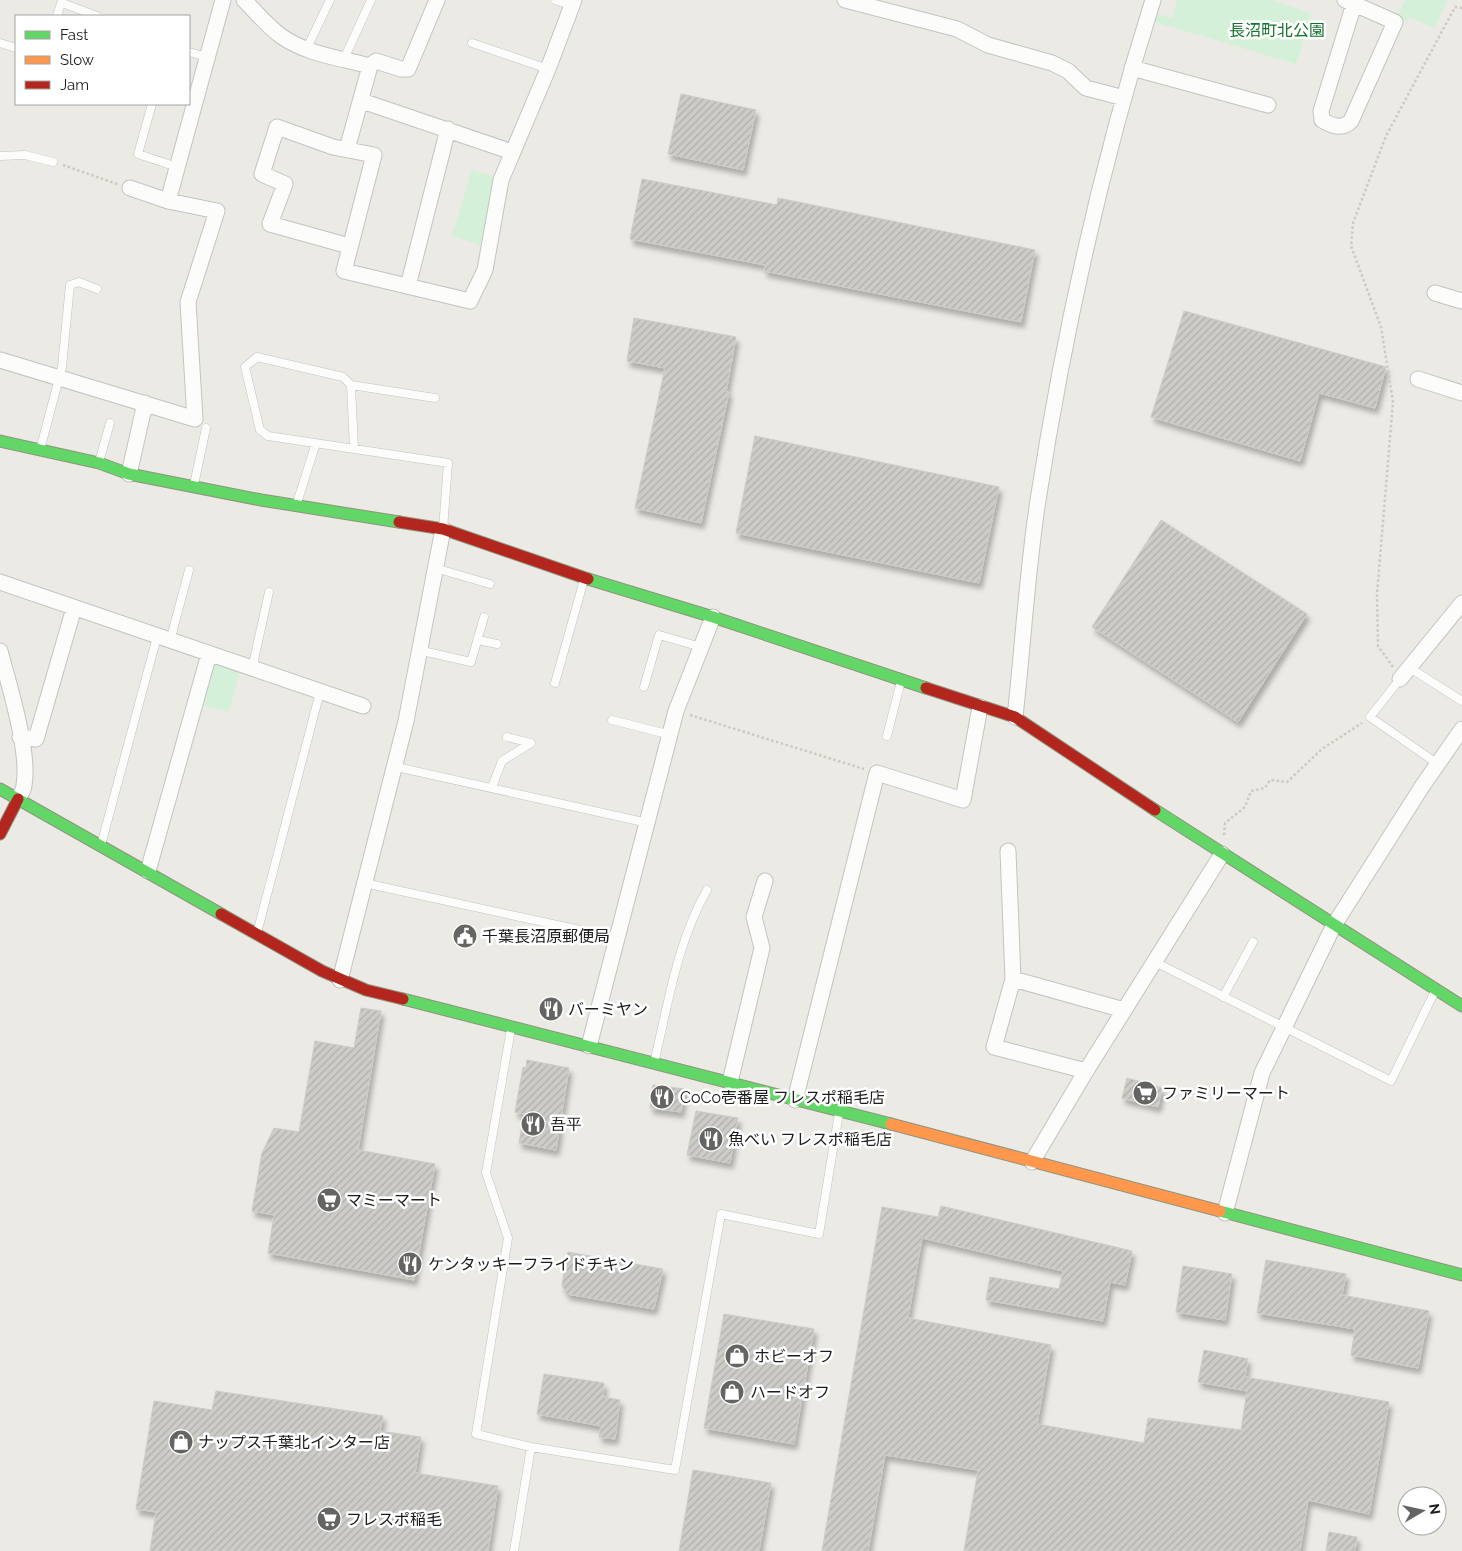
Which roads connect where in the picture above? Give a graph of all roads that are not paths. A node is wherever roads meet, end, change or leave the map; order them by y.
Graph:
1 (223, 0) edge
2 (330, 0) edge
3 (371, 0) edge
4 (437, 0) edge
5 (555, 0) edge
6 (844, 0) edge
7 (1153, 0) edge
8 (62, 2) edge
9 (1350, 2) edge
10 (252, 3) edge
11 (573, 3) edge
12 (56, 15) edge
13 (95, 15) edge
14 (0, 43) edge
15 (472, 43) dead end
16 (15, 48) edge
17 (306, 50) junction
18 (190, 52) edge
19 (207, 57) junction
20 (344, 59) junction
21 (370, 66) junction
22 (1132, 68) junction
23 (548, 69) junction
24 (1124, 98) junction
25 (362, 100) junction
26 (152, 105) edge
27 (1268, 105) dead end
28 (448, 129) junction
29 (347, 149) junction
30 (512, 152) junction
31 (0, 156) edge
32 (53, 162) road end
33 (177, 167) junction
34 (130, 188) road end
35 (168, 201) junction
36 (349, 246) junction
37 (408, 286) junction
38 (97, 289) dead end
39 (1435, 293) dead end
40 (1462, 300) edge
41 (0, 360) edge
42 (58, 377) junction
43 (1418, 379) dead end
44 (351, 385) junction
45 (1462, 393) edge
46 (435, 398) dead end
47 (145, 403) junction
48 (110, 423) dead end
49 (206, 428) dead end
50 (0, 441) edge
51 (316, 444) junction
52 (354, 448) junction
53 (40, 450) junction
54 (99, 463) junction
55 (130, 474) junction
56 (194, 486) junction
57 (296, 506) junction
58 (443, 529) junction
59 (435, 568) junction
60 (189, 570) dead end
61 (584, 578) junction
62 (0, 582) edge
63 (490, 584) dead end
64 (269, 592) dead end
65 (1462, 603) edge
66 (74, 608) junction
67 (484, 617) dead end
68 (714, 617) junction
69 (163, 639) junction
70 (478, 640) junction
71 (497, 644) dead end
72 (701, 648) junction
73 (418, 650) junction
74 (0, 651) edge
75 (209, 654) junction
76 (252, 669) junction
77 (1405, 673) junction
78 (901, 681) junction
79 (555, 683) dead end
80 (644, 687) dead end
81 (320, 692) junction
82 (1462, 701) edge
83 (363, 706) dead end
84 (980, 708) junction
85 (1015, 718) junction
86 (612, 720) dead end
87 (1462, 730) edge
88 (670, 735) junction
89 (887, 736) dead end
90 (20, 737) junction
91 (507, 737) dead end
92 (1438, 764) junction
93 (392, 766) junction
94 (492, 787) junction
95 (0, 789) edge
96 (18, 799) junction
97 (648, 823) junction
98 (0, 834) edge
99 (101, 846) junction
100 (1008, 851) dead end
101 (1222, 854) junction
102 (148, 872) junction
103 (766, 881) dead end
104 (364, 883) junction
105 (706, 890) dead end
106 (1334, 925) junction
107 (257, 932) junction
108 (618, 938) junction
109 (1253, 942) dead end
110 (1155, 962) junction
111 (1013, 979) junction
112 (340, 980) junction
113 (1436, 989) junction
114 (1223, 997) junction
115 (1462, 1006) edge
116 (1124, 1010) junction
117 (512, 1028) junction
118 (1284, 1028) junction
119 (589, 1046) junction
120 (654, 1063) junction
121 (1086, 1071) junction
122 (730, 1082) junction
123 (795, 1100) junction
124 (840, 1111) junction
125 (1032, 1162) junction
126 (1225, 1213) junction
127 (1462, 1275) edge
128 (531, 1447) junction
129 (514, 1551) edge

1 - 19 street
2 - 17 lane
3 - 20 lane
4 - 21 street
5 - 11 lane
6 - 24 street
7 - 22 street
8 - 12 lane
8 - 13 lane
9 - 9 street
10 - 17 street
11 - 23 street
14 - 16 lane
15 - 23 lane
17 - 20 street
18 - 19 lane
19 - 33 street
20 - 21 street
21 - 25 street
22 - 24 street
22 - 27 street
23 - 30 street
24 - 85 street
25 - 28 street
25 - 29 street
26 - 33 lane
28 - 30 street
28 - 37 street
29 - 36 street
29 - 36 street
30 - 37 street
31 - 32 lane
33 - 35 street
34 - 35 street
35 - 47 street
36 - 37 street
38 - 42 lane
39 - 40 street
41 - 42 street
42 - 47 street
42 - 53 lane
43 - 45 street
44 - 46 lane
44 - 51 lane
44 - 52 lane
47 - 55 street
48 - 54 lane
49 - 56 lane
50 - 53 street
51 - 52 lane
51 - 57 lane
52 - 58 lane
53 - 54 street
54 - 55 street
55 - 56 street
56 - 57 street
57 - 58 street
58 - 59 street
58 - 61 street
59 - 63 lane
59 - 73 street
60 - 69 lane
61 - 68 street
61 - 79 lane
62 - 66 street
64 - 76 lane
65 - 77 street
66 - 69 street
66 - 90 street
67 - 70 lane
68 - 72 street
68 - 78 street
69 - 75 street
69 - 99 lane
70 - 71 lane
70 - 73 lane
72 - 80 lane
72 - 88 street
73 - 93 street
74 - 90 street
75 - 76 street
75 - 102 street
76 - 81 street
77 - 82 lane
77 - 92 lane
78 - 84 street
78 - 89 lane
81 - 83 street
81 - 107 lane
84 - 85 street
84 - 123 street
85 - 101 street
86 - 88 lane
87 - 92 street
88 - 97 street
90 - 96 street
91 - 94 lane
92 - 106 street
93 - 94 lane
93 - 104 street
94 - 97 lane
95 - 96 street
96 - 98 street
96 - 99 street
97 - 108 street
99 - 102 street
100 - 111 street
101 - 106 street
101 - 110 street
102 - 107 street
103 - 122 street
104 - 108 lane
104 - 112 street
105 - 120 lane
106 - 113 street
106 - 118 street
107 - 112 street
108 - 119 street
109 - 114 lane
110 - 114 lane
110 - 116 street
111 - 116 street
111 - 121 street
112 - 117 street
113 - 115 street
113 - 118 lane
114 - 118 lane
116 - 121 street
117 - 119 street
117 - 128 lane
118 - 126 street
119 - 120 street
120 - 122 street
121 - 125 street
122 - 123 street
123 - 124 street
124 - 125 street
124 - 128 lane
125 - 126 street
126 - 127 street
128 - 129 lane

